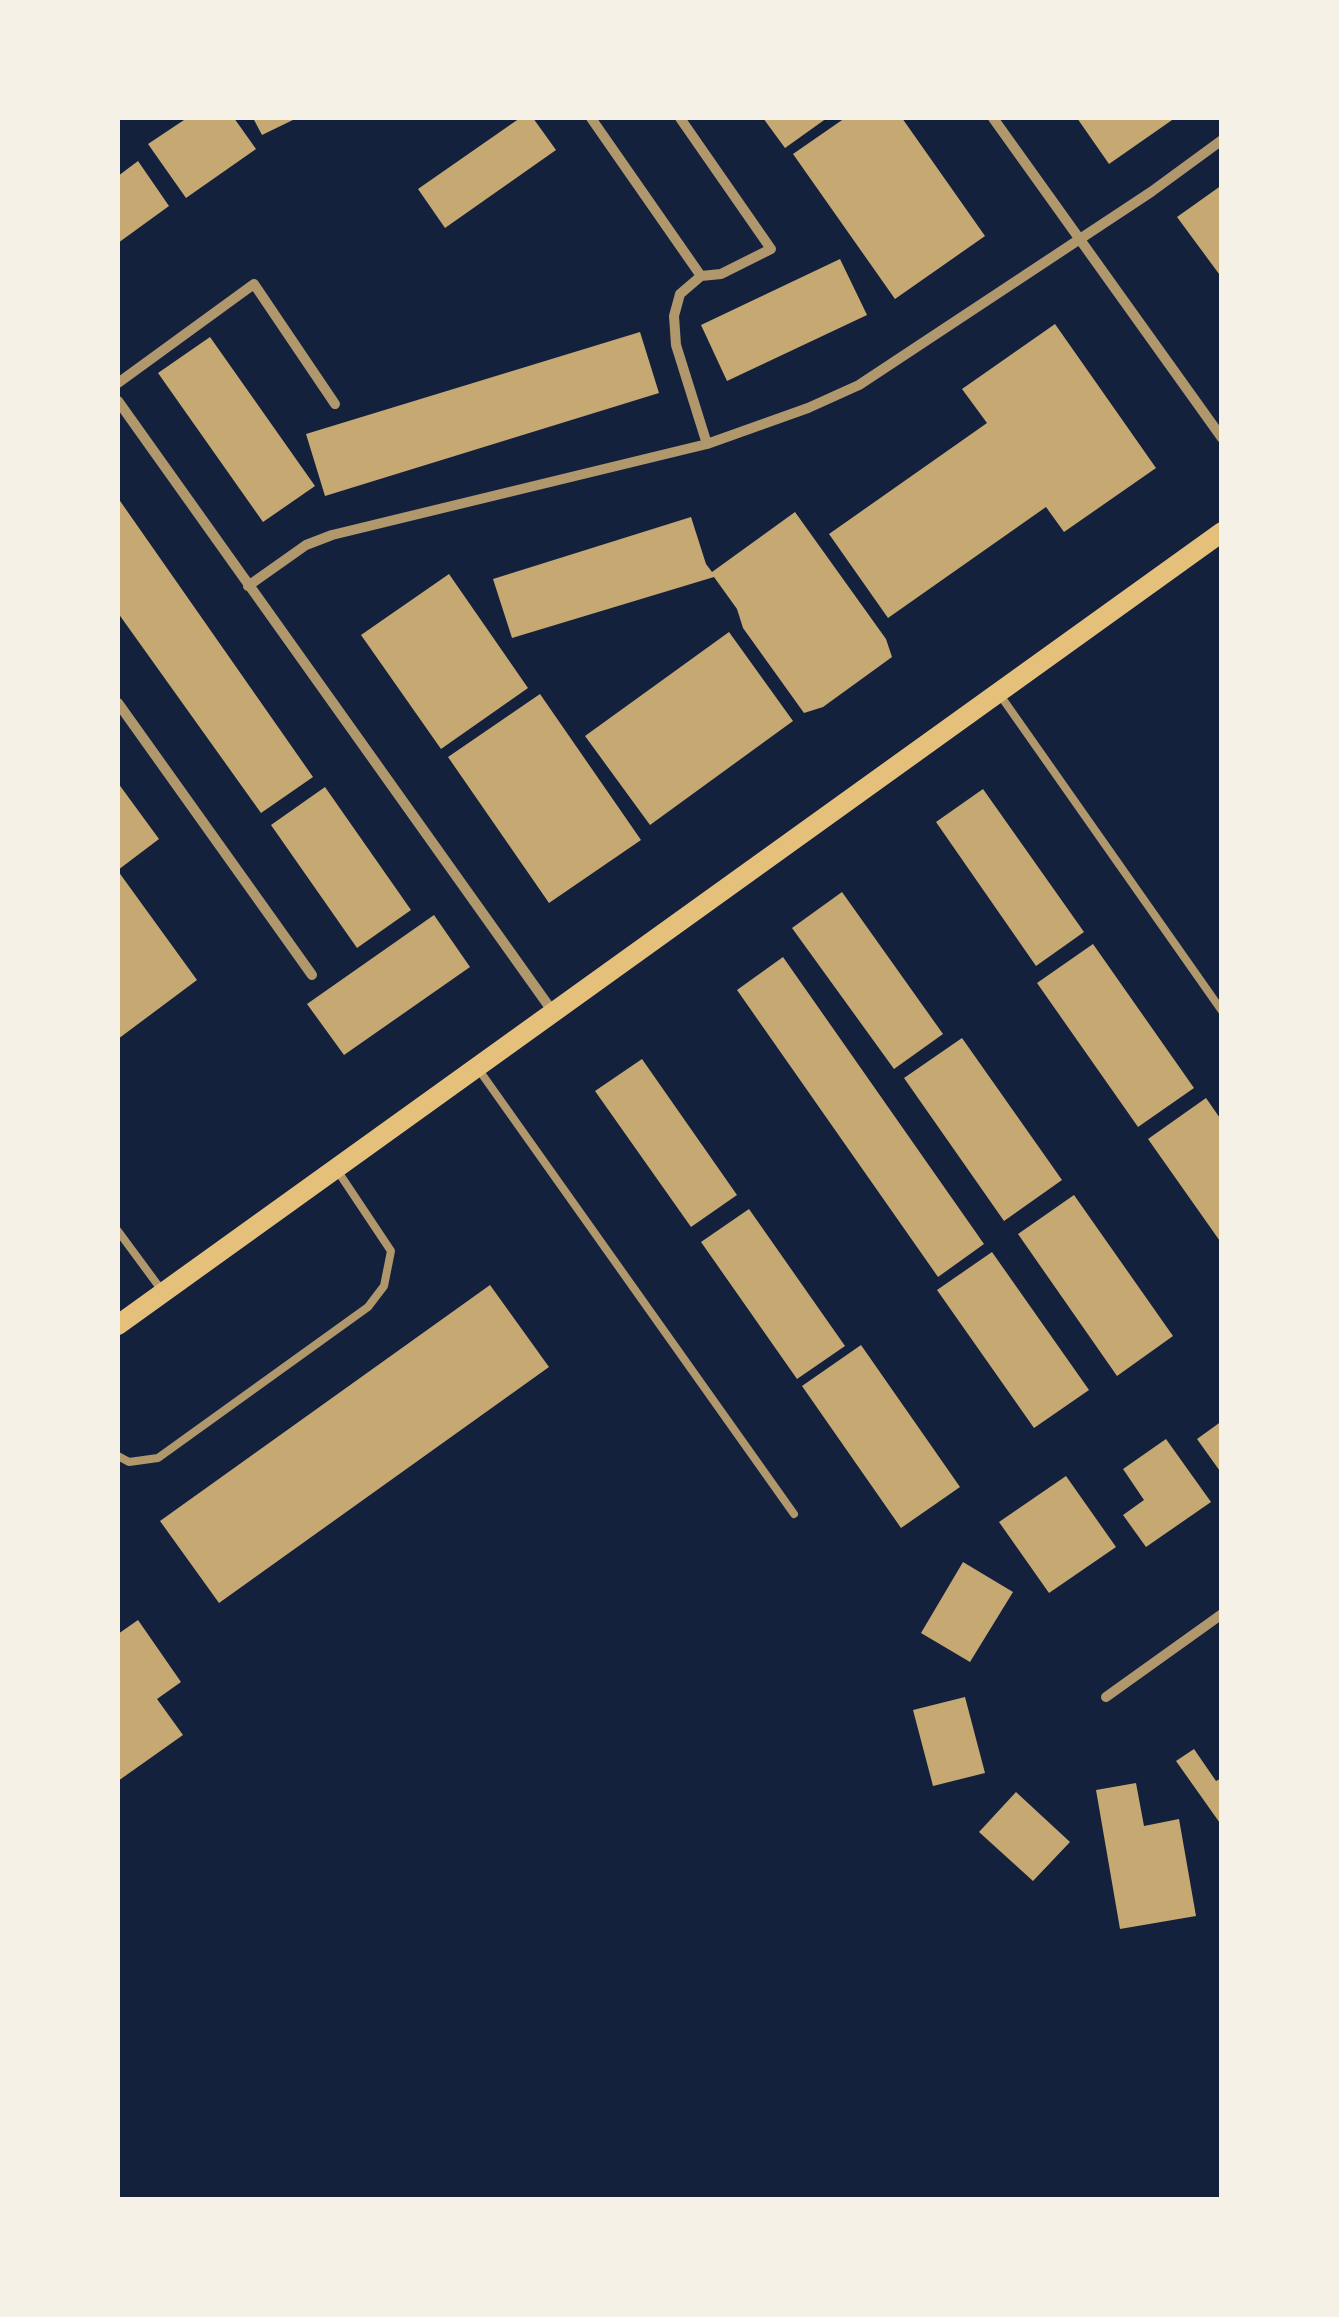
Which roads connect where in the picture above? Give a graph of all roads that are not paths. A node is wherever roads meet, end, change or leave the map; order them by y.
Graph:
1 (591, 118) edge
2 (680, 118) edge
3 (993, 118) edge
4 (1222, 140) edge
5 (1080, 238) junction
6 (702, 276) junction
7 (118, 383) edge
8 (118, 401) edge
9 (334, 404) dead end
10 (128, 416) junction
11 (118, 424) edge
12 (1222, 438) edge
13 (707, 444) junction
14 (1222, 532) edge
15 (248, 586) junction
16 (997, 692) junction
17 (118, 703) edge
18 (312, 975) dead end
19 (1222, 1010) edge
20 (553, 1012) junction
21 (476, 1067) junction
22 (336, 1169) junction
23 (118, 1231) edge
24 (163, 1292) junction
25 (118, 1325) edge
26 (118, 1456) edge
27 (794, 1514) dead end
28 (1222, 1614) edge
29 (1106, 1697) dead end

1 - 6 street
2 - 6 street
3 - 5 street
4 - 5 street
5 - 12 street
5 - 13 street
6 - 13 street
7 - 9 street
8 - 10 street
10 - 11 street
10 - 15 street
13 - 15 street
14 - 16 main road
15 - 20 street
16 - 19 lane
16 - 20 main road
17 - 18 street
20 - 21 main road
21 - 22 main road
21 - 27 lane
22 - 24 main road
22 - 26 lane
23 - 24 lane
24 - 25 main road
28 - 29 street

